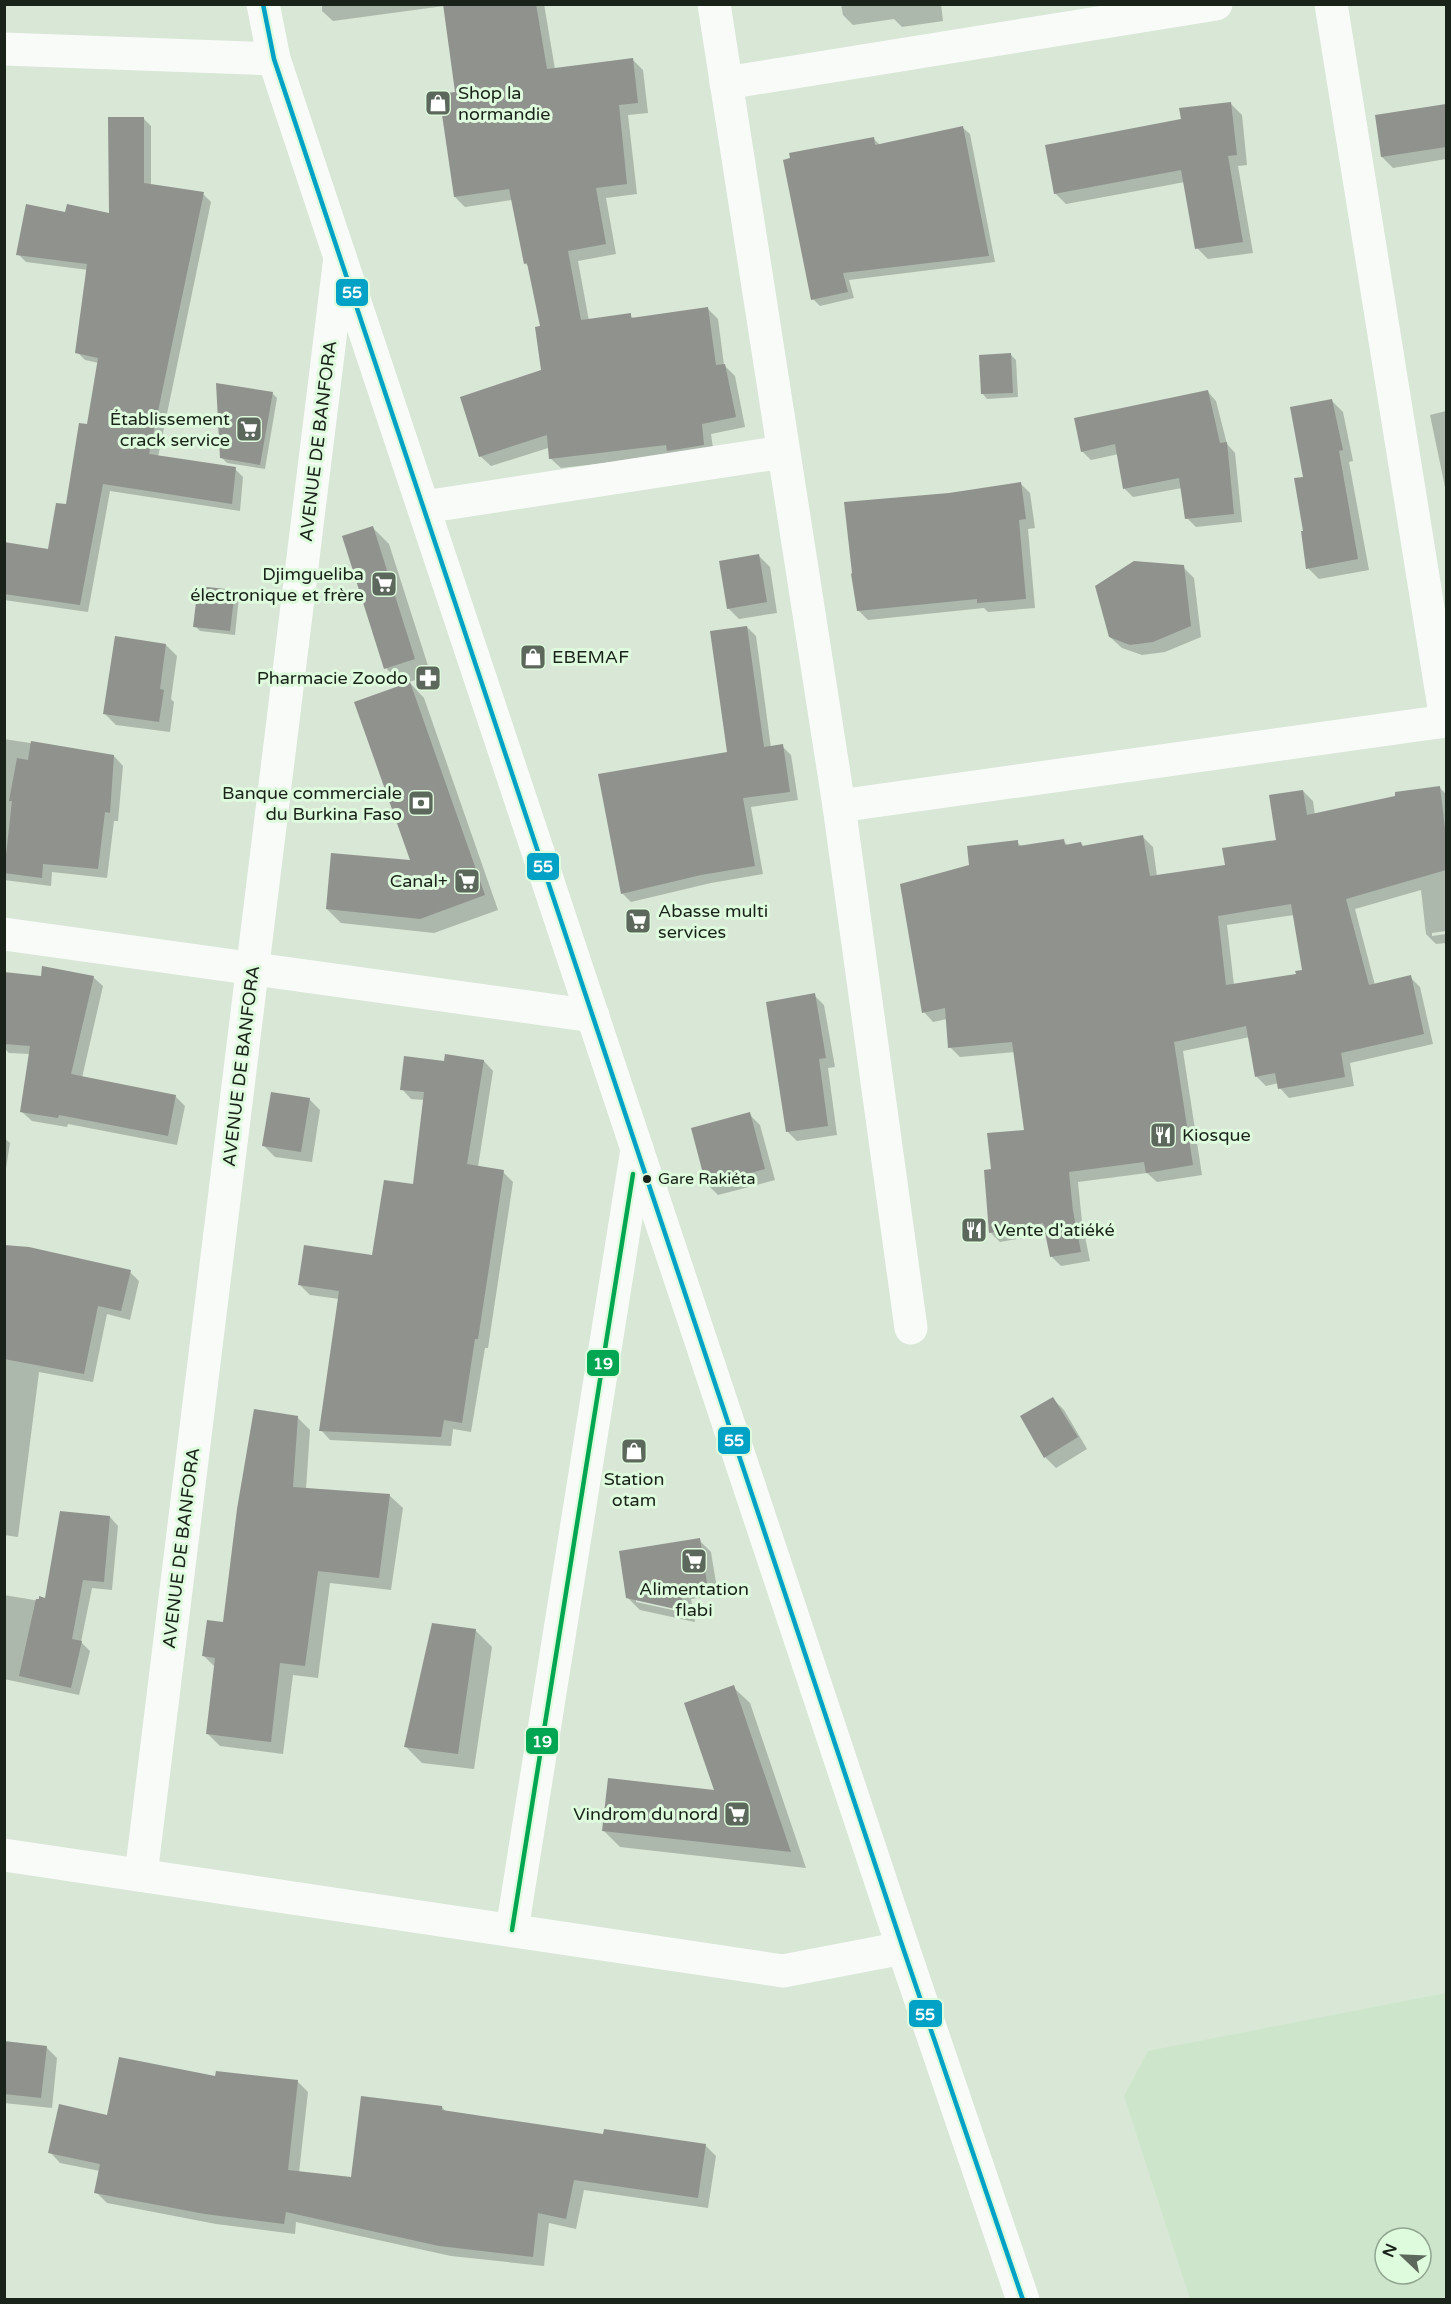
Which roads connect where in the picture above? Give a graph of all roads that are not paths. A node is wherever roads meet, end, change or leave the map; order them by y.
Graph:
1 (263, 4) edge
2 (714, 4) edge
3 (1216, 4) edge
4 (1331, 4) edge
5 (4, 49) edge
6 (274, 59) junction
7 (726, 83) junction
8 (340, 257) junction
9 (783, 452) junction
10 (424, 507) junction
11 (1446, 720) edge
12 (839, 806) junction
13 (4, 934) edge
14 (253, 968) junction
15 (593, 1016) junction
16 (637, 1149) junction
17 (911, 1328) dead end
18 (4, 1855) edge
19 (141, 1875) junction
20 (512, 1930) junction
21 (903, 1948) junction
22 (1023, 2300) edge

1 - 6 street, AVENUE DE BANFORA
2 - 7 street
3 - 7 street
4 - 11 street
5 - 6 street
6 - 8 street, AVENUE DE BANFORA
7 - 9 street
8 - 10 street, AVENUE DE BANFORA
8 - 14 street, AVENUE DE BANFORA
9 - 10 street
9 - 12 street
10 - 15 street, AVENUE DE BANFORA
11 - 12 street
12 - 17 street
13 - 14 street
14 - 15 street
14 - 19 street, AVENUE DE BANFORA
15 - 16 street, AVENUE DE BANFORA
16 - 20 street, AVENUE DE BANFORA
16 - 21 street, AVENUE DE BANFORA
18 - 19 street
19 - 20 street
20 - 21 street
21 - 22 street, AVENUE DE BANFORA

